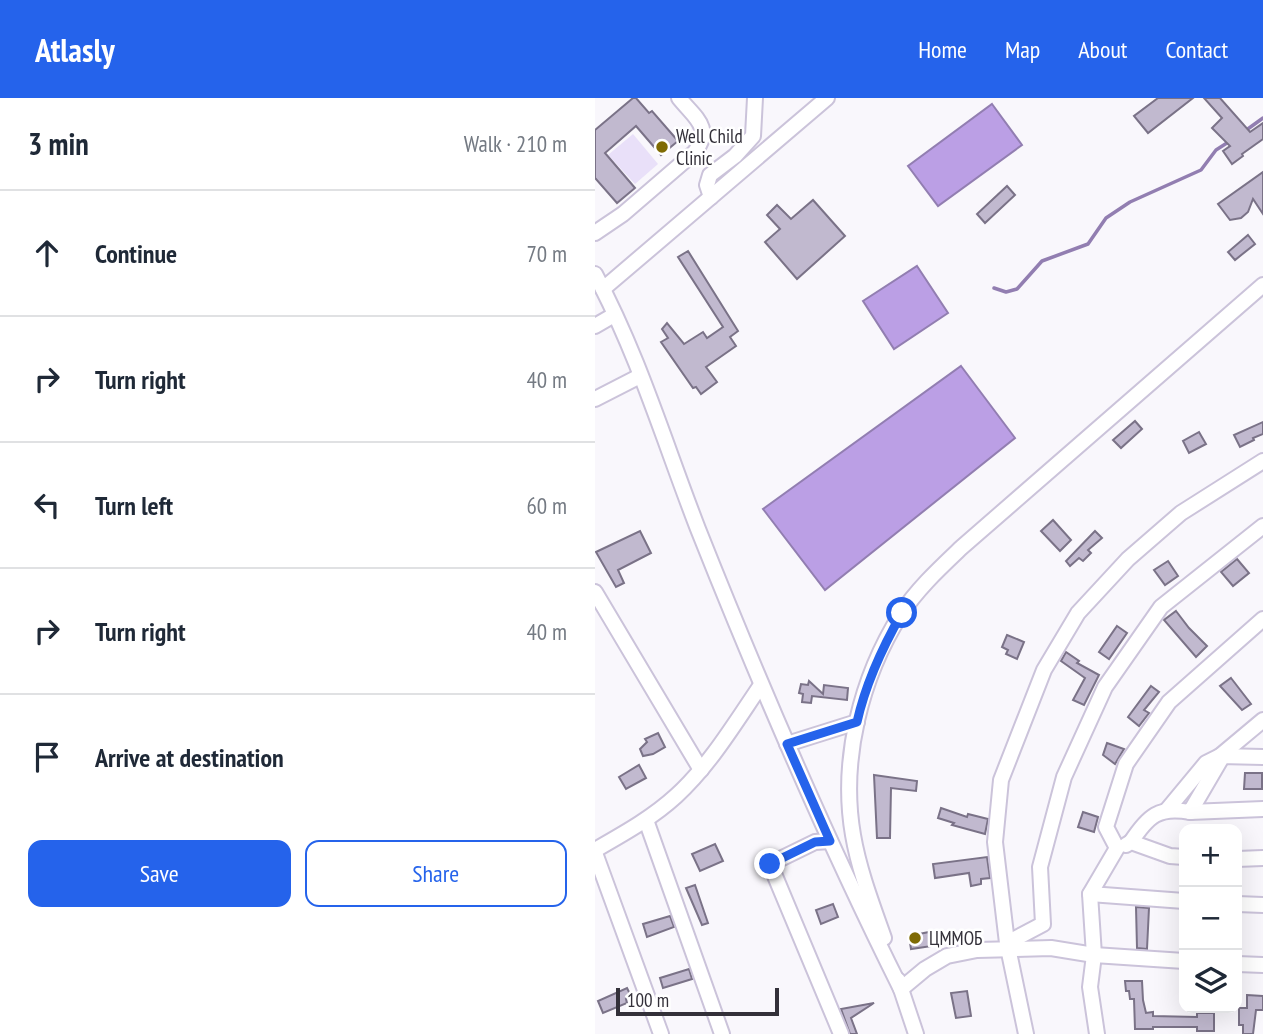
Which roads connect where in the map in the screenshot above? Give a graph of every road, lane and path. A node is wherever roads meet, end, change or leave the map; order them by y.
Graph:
1 (679, 98) edge
2 (755, 98) edge
3 (827, 98) edge
4 (711, 197) junction
5 (595, 233) edge
6 (595, 274) edge
7 (1263, 285) edge
8 (603, 289) junction
9 (614, 316) junction
10 (595, 326) edge
11 (640, 376) junction
12 (595, 399) edge
13 (1263, 461) edge
14 (1263, 526) edge
15 (595, 592) edge
16 (1263, 619) edge
17 (761, 685) junction
18 (1263, 720) edge
19 (857, 722) junction
20 (787, 744) junction
21 (1220, 756) junction
22 (1263, 757) edge
23 (701, 770) junction
24 (1263, 809) edge
25 (1167, 810) junction
26 (1190, 812) junction
27 (646, 820) junction
28 (830, 841) junction
29 (1124, 845) junction
30 (595, 852) edge
31 (1179, 857) edge
32 (1242, 859) edge
33 (1263, 859) edge
34 (1090, 894) junction
35 (1179, 901) edge
36 (1242, 904) edge
37 (1263, 905) edge
38 (1007, 946) junction
39 (1094, 955) junction
40 (1179, 961) edge
41 (1242, 964) edge
42 (1263, 965) edge
43 (901, 989) junction
44 (661, 1034) edge
45 (722, 1034) edge
46 (841, 1034) edge
47 (916, 1034) edge
48 (1026, 1034) edge
49 (1097, 1034) edge

1 - 5 street
2 - 4 street
3 - 4 street
4 - 8 street
6 - 8 street
7 - 19 street
8 - 9 street
9 - 10 street
9 - 11 street
11 - 12 street
11 - 17 street
13 - 38 street
14 - 38 street
15 - 23 street
16 - 29 street
17 - 20 street
17 - 23 street
18 - 21 street
19 - 20 street
19 - 43 street
20 - 28 street
21 - 22 street
21 - 25 street
21 - 26 street
23 - 27 street
24 - 26 street
25 - 26 street
25 - 29 street
27 - 30 street
27 - 45 street
28 - 43 street
28 - 46 street
29 - 31 street
29 - 34 street
30 - 44 street
32 - 33 street
34 - 35 street
34 - 39 street
36 - 37 street
38 - 39 street
38 - 43 street
38 - 48 street
39 - 40 street
39 - 49 street
41 - 42 street
43 - 47 street

